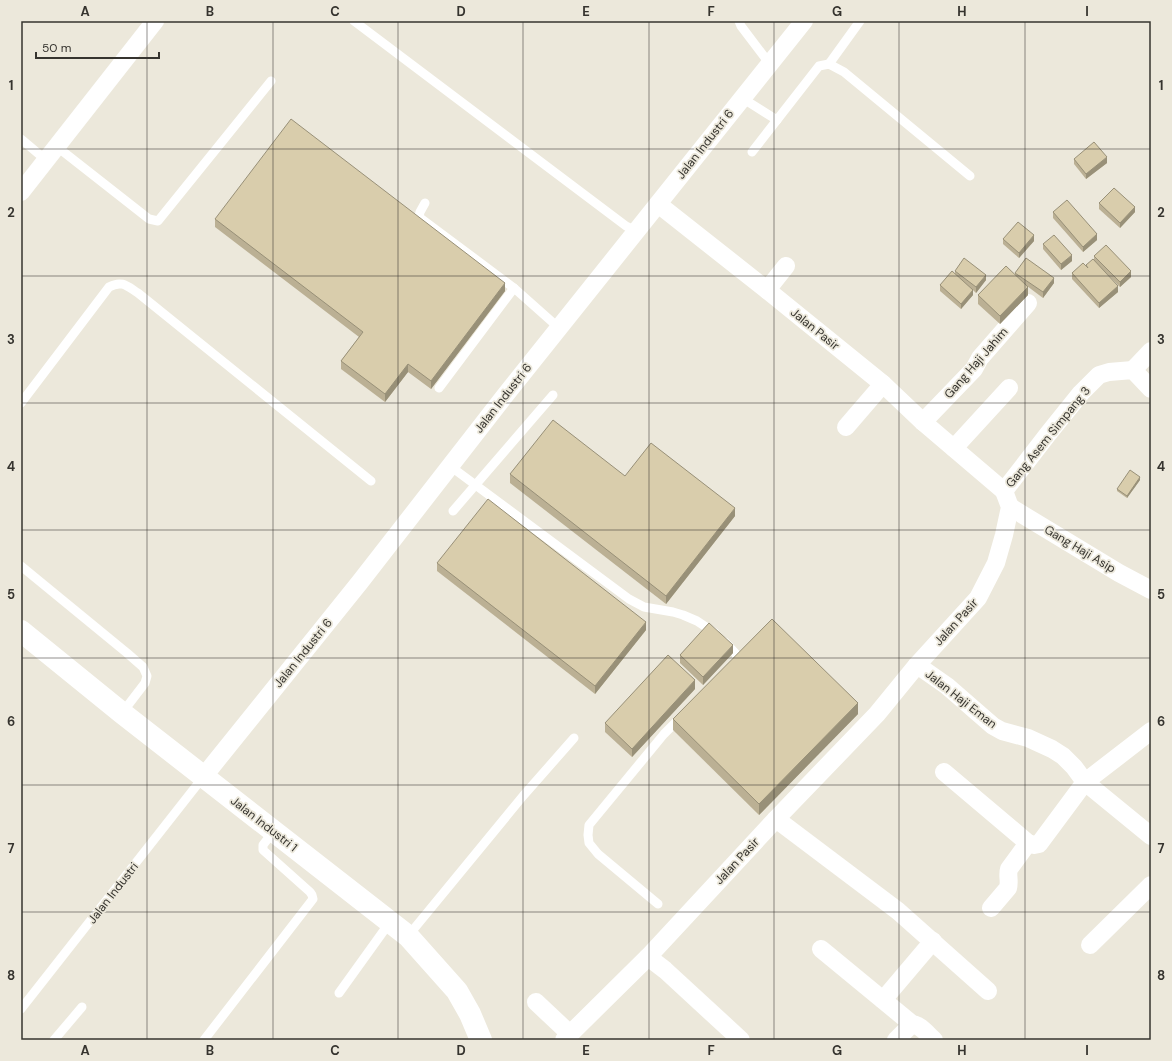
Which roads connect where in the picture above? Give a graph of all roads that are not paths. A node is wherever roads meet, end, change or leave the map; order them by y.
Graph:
1 (155, 21) edge
2 (354, 21) edge
3 (739, 21) edge
4 (804, 21) edge
5 (860, 21) edge
6 (769, 63) junction
7 (829, 64) junction
8 (271, 82) dead end
9 (742, 98) junction
10 (777, 120) junction
11 (21, 139) edge
12 (752, 152) dead end
13 (51, 153) junction
14 (970, 176) dead end
15 (21, 192) edge
16 (425, 203) dead end
17 (658, 204) junction
18 (636, 231) junction
19 (786, 266) dead end
20 (514, 288) junction
21 (768, 290) junction
22 (1028, 303) dead end
23 (560, 328) junction
24 (1151, 351) edge
25 (1132, 370) junction
26 (883, 384) junction
27 (439, 388) dead end
28 (1009, 388) dead end
29 (1151, 389) edge
30 (553, 395) dead end
31 (21, 403) edge
32 (923, 422) junction
33 (846, 427) dead end
34 (954, 448) junction
35 (450, 466) junction
36 (371, 481) dead end
37 (476, 485) junction
38 (1007, 499) junction
39 (453, 511) dead end
40 (21, 566) edge
41 (1151, 590) edge
42 (21, 631) edge
43 (917, 665) junction
44 (728, 670) edge
45 (688, 711) edge
46 (122, 713) junction
47 (1151, 731) edge
48 (574, 738) dead end
49 (944, 772) dead end
50 (204, 776) junction
51 (1084, 782) junction
52 (776, 819) junction
53 (273, 832) junction
54 (1151, 836) edge
55 (1028, 843) junction
56 (1151, 885) edge
57 (658, 904) dead end
58 (991, 908) dead end
59 (390, 922) junction
60 (408, 936) junction
61 (933, 941) junction
62 (1090, 945) dead end
63 (822, 949) dead end
64 (648, 957) junction
65 (988, 991) dead end
66 (339, 993) dead end
67 (883, 1000) junction
68 (536, 1002) dead end
69 (82, 1007) dead end
70 (21, 1009) edge
71 (912, 1024) junction
72 (567, 1037) edge
73 (54, 1040) edge
74 (204, 1040) edge
75 (481, 1040) edge
76 (740, 1040) edge
77 (896, 1040) edge
78 (934, 1040) edge

1 - 13 street
2 - 18 lane
3 - 6 lane
4 - 6 street, Jalan Industri 6
5 - 7 lane
6 - 9 street, Jalan Industri 6
7 - 10 lane
7 - 14 lane
8 - 13 lane
9 - 10 lane
9 - 17 street, Jalan Industri 6
10 - 12 lane
11 - 13 lane
13 - 15 street
16 - 20 lane
17 - 18 street, Jalan Industri 6
17 - 21 street, Jalan Pasir
18 - 23 street, Jalan Industri 6
19 - 21 street
20 - 23 lane
20 - 27 lane
21 - 26 street, Jalan Pasir
22 - 32 street, Gang Haji Jahim
23 - 35 street, Jalan Industri 6
24 - 25 street
25 - 29 street
25 - 38 street, Gang Asem Simpang 3
26 - 32 street, Jalan Pasir
26 - 33 street
28 - 34 street
30 - 37 lane
31 - 36 lane
32 - 34 street, Jalan Pasir
34 - 38 street, Jalan Pasir
35 - 37 lane
35 - 50 street, Jalan Industri 6
37 - 39 lane
37 - 44 lane
38 - 41 street, Gang Haji Asip
38 - 43 street, Jalan Pasir
40 - 46 lane
42 - 46 street, Jalan Industri 1
43 - 51 street, Jalan Haji Eman
43 - 52 street, Jalan Pasir
45 - 57 lane
46 - 50 street, Jalan Industri 1
47 - 51 street
48 - 60 lane
49 - 55 street
50 - 53 street, Jalan Industri 1
50 - 70 lane, Jalan Industri
51 - 54 street, Jalan Haji Eman
51 - 55 street
52 - 61 street
52 - 64 street, Jalan Pasir
53 - 59 street, Jalan Industri 1
53 - 74 lane
55 - 58 street
56 - 62 street
59 - 60 street, Jalan Industri 1
59 - 66 lane
60 - 75 street, Jalan Industri 1
61 - 65 street
61 - 67 street
63 - 67 street
64 - 72 street, Jalan Pasir
64 - 76 street
67 - 71 street
68 - 72 street
69 - 73 lane
71 - 77 street
71 - 78 street

